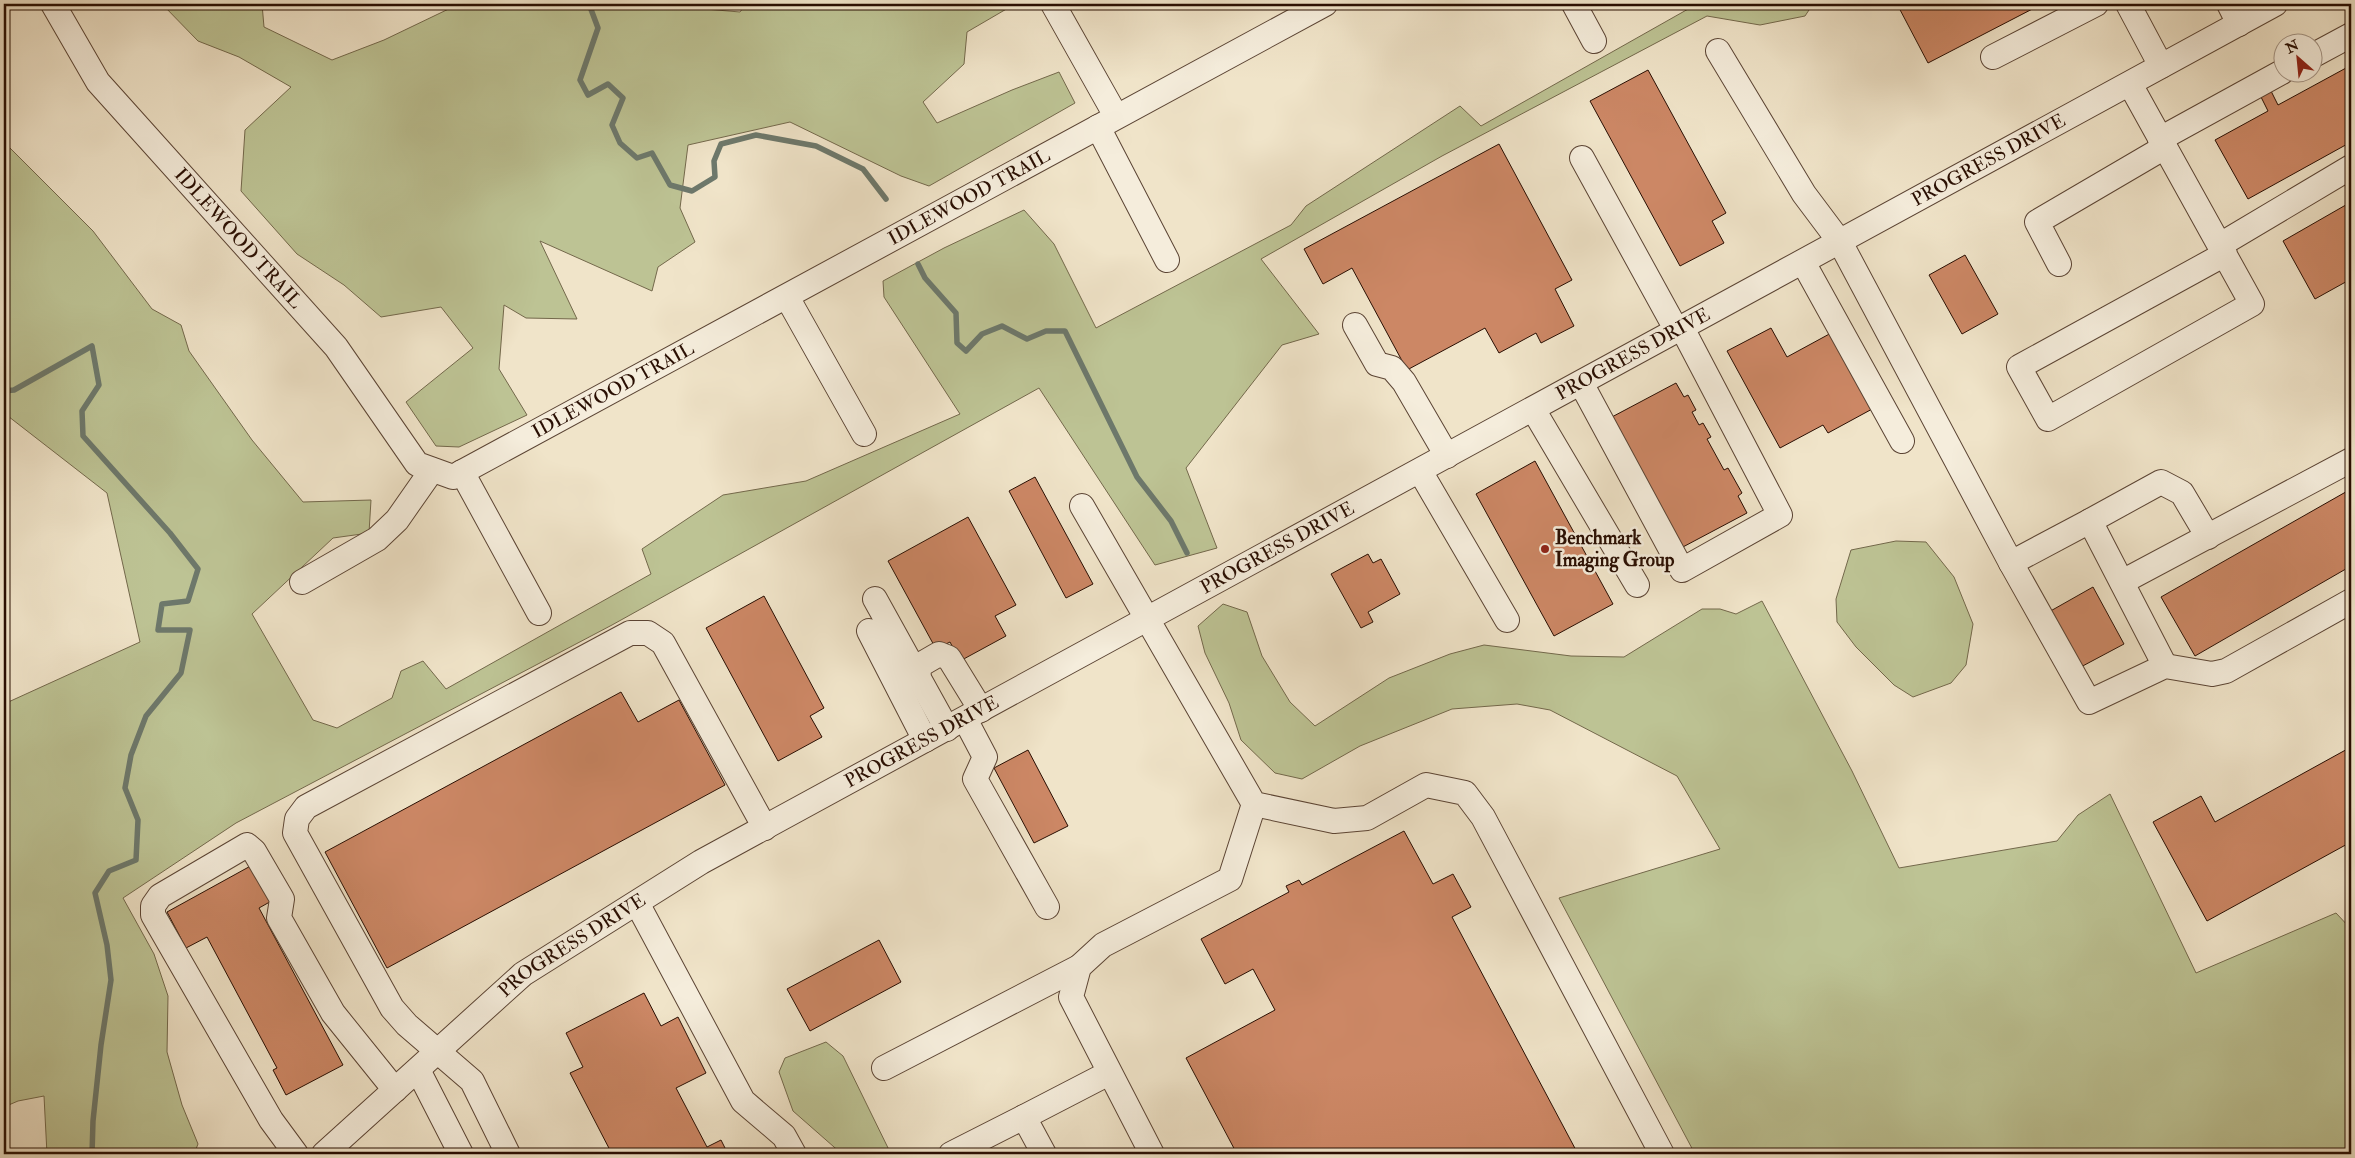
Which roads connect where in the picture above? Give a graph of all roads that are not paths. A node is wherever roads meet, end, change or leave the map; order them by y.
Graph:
1 (53, 4) edge
2 (1053, 4) edge
3 (1325, 4) edge
4 (1574, 4) edge
5 (2096, 4) edge
6 (2128, 4) edge
7 (2250, 10) edge
8 (2351, 35) edge
9 (1594, 41) dead end
10 (1718, 51) dead end
11 (2322, 51) edge
12 (1993, 57) dead end
13 (2161, 66) junction
14 (2272, 78) edge
15 (2130, 84) junction
16 (1107, 122) junction
17 (2163, 143) junction
18 (1582, 158) dead end
19 (2351, 167) edge
20 (1840, 242) junction
21 (2222, 250) junction
22 (1167, 260) dead end
23 (1804, 262) junction
24 (2059, 264) dead end
25 (786, 297) junction
26 (1355, 325) dead end
27 (1680, 329) junction
28 (1581, 383) junction
29 (1533, 409) junction
30 (864, 434) dead end
31 (1902, 441) dead end
32 (1447, 456) junction
33 (2351, 460) edge
34 (432, 470) junction
35 (1420, 471) junction
36 (462, 472) junction
37 (1082, 506) dead end
38 (2090, 520) junction
39 (2208, 537) junction
40 (2012, 562) junction
41 (302, 582) dead end
42 (2122, 582) junction
43 (1637, 585) dead end
44 (875, 599) dead end
45 (2351, 601) edge
46 (539, 613) dead end
47 (1148, 619) junction
48 (1507, 620) dead end
49 (869, 631) dead end
50 (2165, 666) junction
51 (918, 676) junction
52 (964, 719) junction
53 (925, 740) junction
54 (1254, 804) junction
55 (765, 828) junction
56 (637, 902) junction
57 (1047, 907) dead end
58 (1078, 967) junction
59 (438, 1052) junction
60 (884, 1068) dead end
61 (418, 1070) junction
62 (1109, 1073) junction
63 (395, 1090) junction
64 (1024, 1117) junction
65 (296, 1154) edge
66 (324, 1154) edge
67 (461, 1154) edge
68 (508, 1154) edge
69 (794, 1154) edge
70 (951, 1154) edge
71 (1044, 1154) edge
72 (1152, 1154) edge
73 (1662, 1154) edge

1 - 34 street, IDLEWOOD TRAIL
2 - 16 street
3 - 16 street, IDLEWOOD TRAIL
4 - 9 street
5 - 12 street
6 - 13 street
7 - 13 street, PROGRESS DRIVE
8 - 11 street
10 - 20 street
13 - 15 street, PROGRESS DRIVE
14 - 17 street
15 - 17 street
15 - 20 street, PROGRESS DRIVE
16 - 22 street
16 - 25 street, IDLEWOOD TRAIL
17 - 21 street
17 - 24 street
18 - 27 street
19 - 21 street
20 - 23 street, PROGRESS DRIVE
20 - 40 street
21 - 21 street
23 - 27 street, PROGRESS DRIVE
23 - 31 street
25 - 30 street
25 - 36 street, IDLEWOOD TRAIL
26 - 32 street
27 - 28 street, PROGRESS DRIVE
27 - 28 street
28 - 29 street, PROGRESS DRIVE
29 - 32 street, PROGRESS DRIVE
29 - 43 street
32 - 35 street, PROGRESS DRIVE
33 - 39 street
34 - 36 street, IDLEWOOD TRAIL
34 - 41 street
35 - 47 street, PROGRESS DRIVE
35 - 48 street
36 - 46 street
37 - 47 street
38 - 39 street
38 - 40 street
38 - 42 street
39 - 42 street
40 - 50 street
42 - 50 street
44 - 51 street
45 - 50 street
47 - 52 street, PROGRESS DRIVE
47 - 54 street
49 - 53 street
51 - 52 street
51 - 52 street
52 - 53 street, PROGRESS DRIVE
52 - 57 street
53 - 55 street, PROGRESS DRIVE
54 - 58 street
54 - 73 street
55 - 56 street, PROGRESS DRIVE
55 - 59 street
56 - 59 street, PROGRESS DRIVE
56 - 69 street
58 - 60 street
58 - 62 street
59 - 61 street, PROGRESS DRIVE
59 - 68 street
61 - 63 street, PROGRESS DRIVE
61 - 67 street
62 - 64 street
62 - 72 street
63 - 65 street
63 - 66 street, PROGRESS DRIVE
64 - 70 street
64 - 71 street

